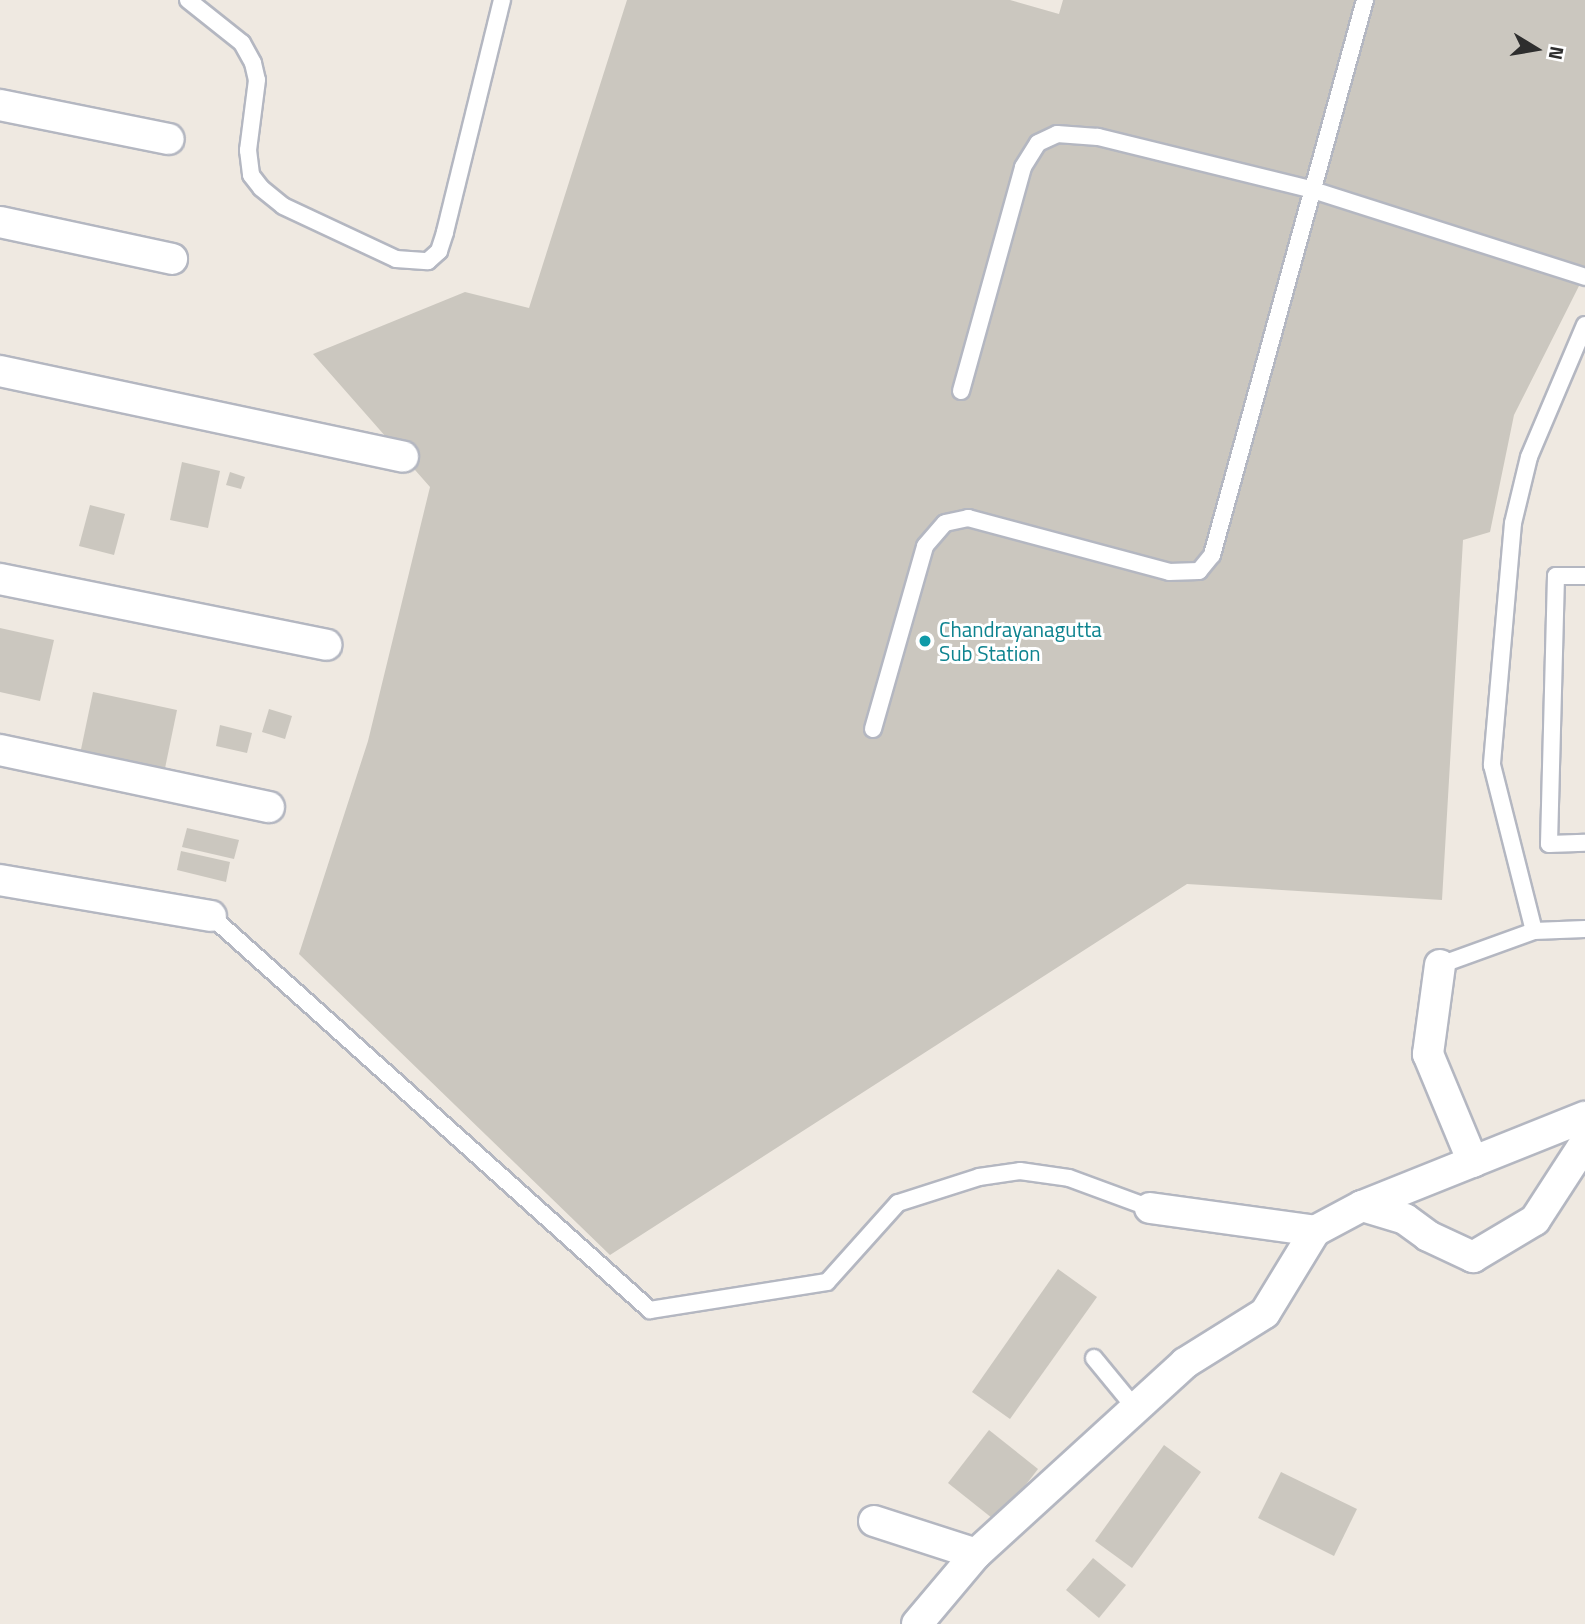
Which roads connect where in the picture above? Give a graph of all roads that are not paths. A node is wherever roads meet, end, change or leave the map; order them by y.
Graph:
1 (188, 0) edge
2 (502, 0) edge
3 (1365, 0) edge
4 (0, 105) edge
5 (169, 139) dead end
6 (1313, 190) junction
7 (0, 222) edge
8 (172, 259) dead end
9 (1585, 277) edge
10 (1585, 325) edge
11 (0, 371) edge
12 (961, 391) dead end
13 (403, 457) dead end
14 (1585, 576) edge
15 (0, 579) edge
16 (326, 645) dead end
17 (873, 729) dead end
18 (0, 750) edge
19 (269, 807) dead end
20 (1585, 843) edge
21 (0, 880) edge
22 (211, 916) joint
23 (1585, 929) edge
24 (1534, 931) junction
25 (1440, 965) joint
26 (1585, 1117) edge
27 (1585, 1143) edge
28 (1473, 1162) junction
29 (1362, 1206) junction
30 (1150, 1208) joint
31 (1315, 1231) junction
32 (1094, 1358) dead end
33 (1135, 1408) junction
34 (874, 1521) dead end
35 (976, 1554) junction
36 (917, 1624) edge

1 - 2 lane
3 - 6 lane
4 - 5 street
6 - 9 lane
6 - 12 lane
6 - 17 lane
7 - 8 street
10 - 24 lane
11 - 13 street
14 - 20 lane
15 - 16 street
18 - 19 street
21 - 22 street
22 - 30 lane
23 - 24 lane
24 - 25 lane
25 - 28 street
26 - 28 street
27 - 29 street
28 - 29 street
29 - 31 street
30 - 31 street
31 - 33 street
32 - 33 lane
33 - 35 street
34 - 35 street
35 - 36 street

